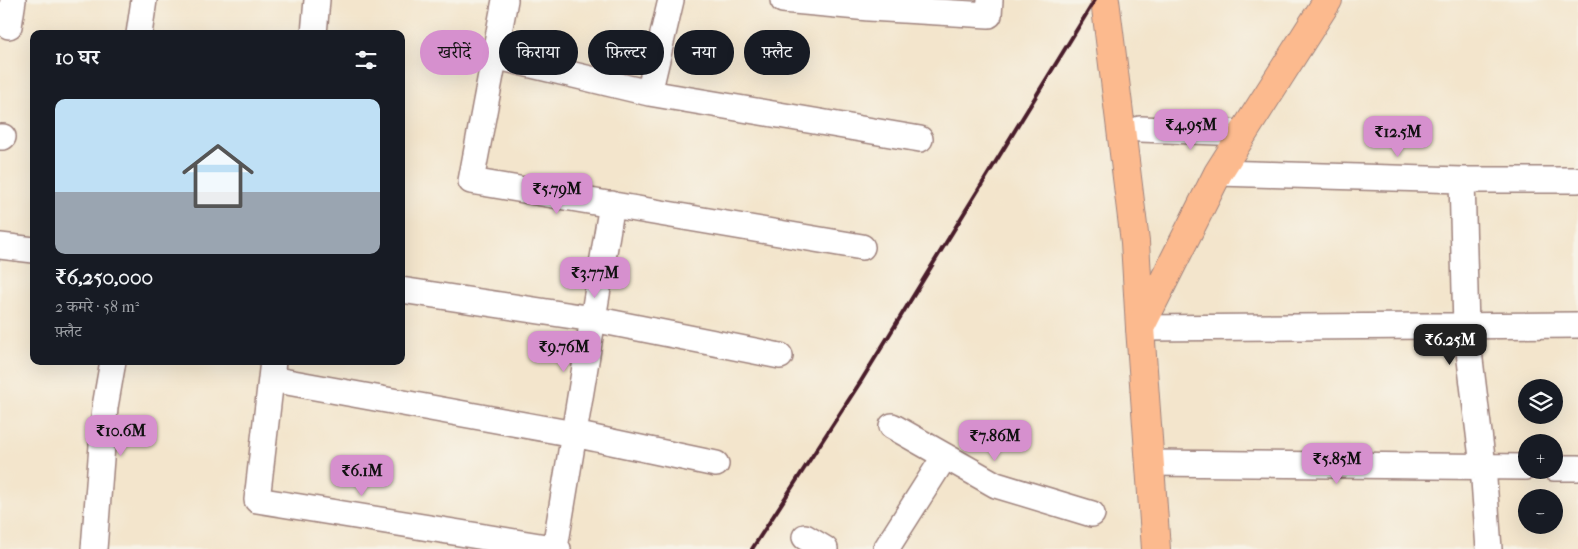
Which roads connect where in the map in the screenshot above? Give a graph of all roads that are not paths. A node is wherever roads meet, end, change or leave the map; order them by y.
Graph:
1 (13, 0) edge
2 (144, 0) edge
3 (317, 0) edge
4 (505, 0) edge
5 (671, 0) edge
6 (783, 0) edge
7 (990, 0) edge
8 (1105, 0) edge
9 (1328, 0) edge
10 (9, 26) dead end
11 (140, 30) edge
12 (314, 30) edge
13 (494, 56) junction
14 (649, 93) junction
15 (1140, 129) dead end
16 (1243, 133) junction
17 (920, 140) dead end
18 (1218, 173) junction
19 (1462, 180) junction
20 (1578, 180) edge
21 (612, 204) junction
22 (0, 246) edge
23 (862, 247) dead end
24 (30, 250) edge
25 (405, 291) edge
26 (593, 319) junction
27 (1578, 325) edge
28 (1466, 327) junction
29 (1140, 328) junction
30 (780, 356) dead end
31 (113, 365) edge
32 (272, 370) edge
33 (892, 426) dead end
34 (574, 434) junction
35 (945, 456) junction
36 (1149, 463) junction
37 (716, 464) dead end
38 (1483, 466) junction
39 (1518, 467) edge
40 (1563, 468) edge
41 (1578, 468) edge
42 (1092, 514) dead end
43 (94, 549) edge
44 (556, 549) edge
45 (886, 549) edge
46 (1156, 549) edge
47 (1489, 549) edge

1 - 10 street
2 - 11 street
3 - 12 street
4 - 13 street
5 - 14 street
6 - 7 street
8 - 29 main road
9 - 16 main road
13 - 14 street
13 - 21 street
14 - 17 street
15 - 16 street
16 - 18 main road
18 - 19 street
18 - 29 main road
19 - 20 street
19 - 28 street
21 - 23 street
21 - 26 street
22 - 24 street
25 - 26 street
26 - 30 street
26 - 34 street
27 - 28 street
28 - 29 street
28 - 38 street
29 - 36 main road
31 - 43 street
32 - 34 street
32 - 44 street
33 - 35 street
34 - 37 street
34 - 44 street
35 - 42 street
35 - 45 street
36 - 38 street
36 - 46 main road
38 - 39 street
38 - 47 street
40 - 41 street

